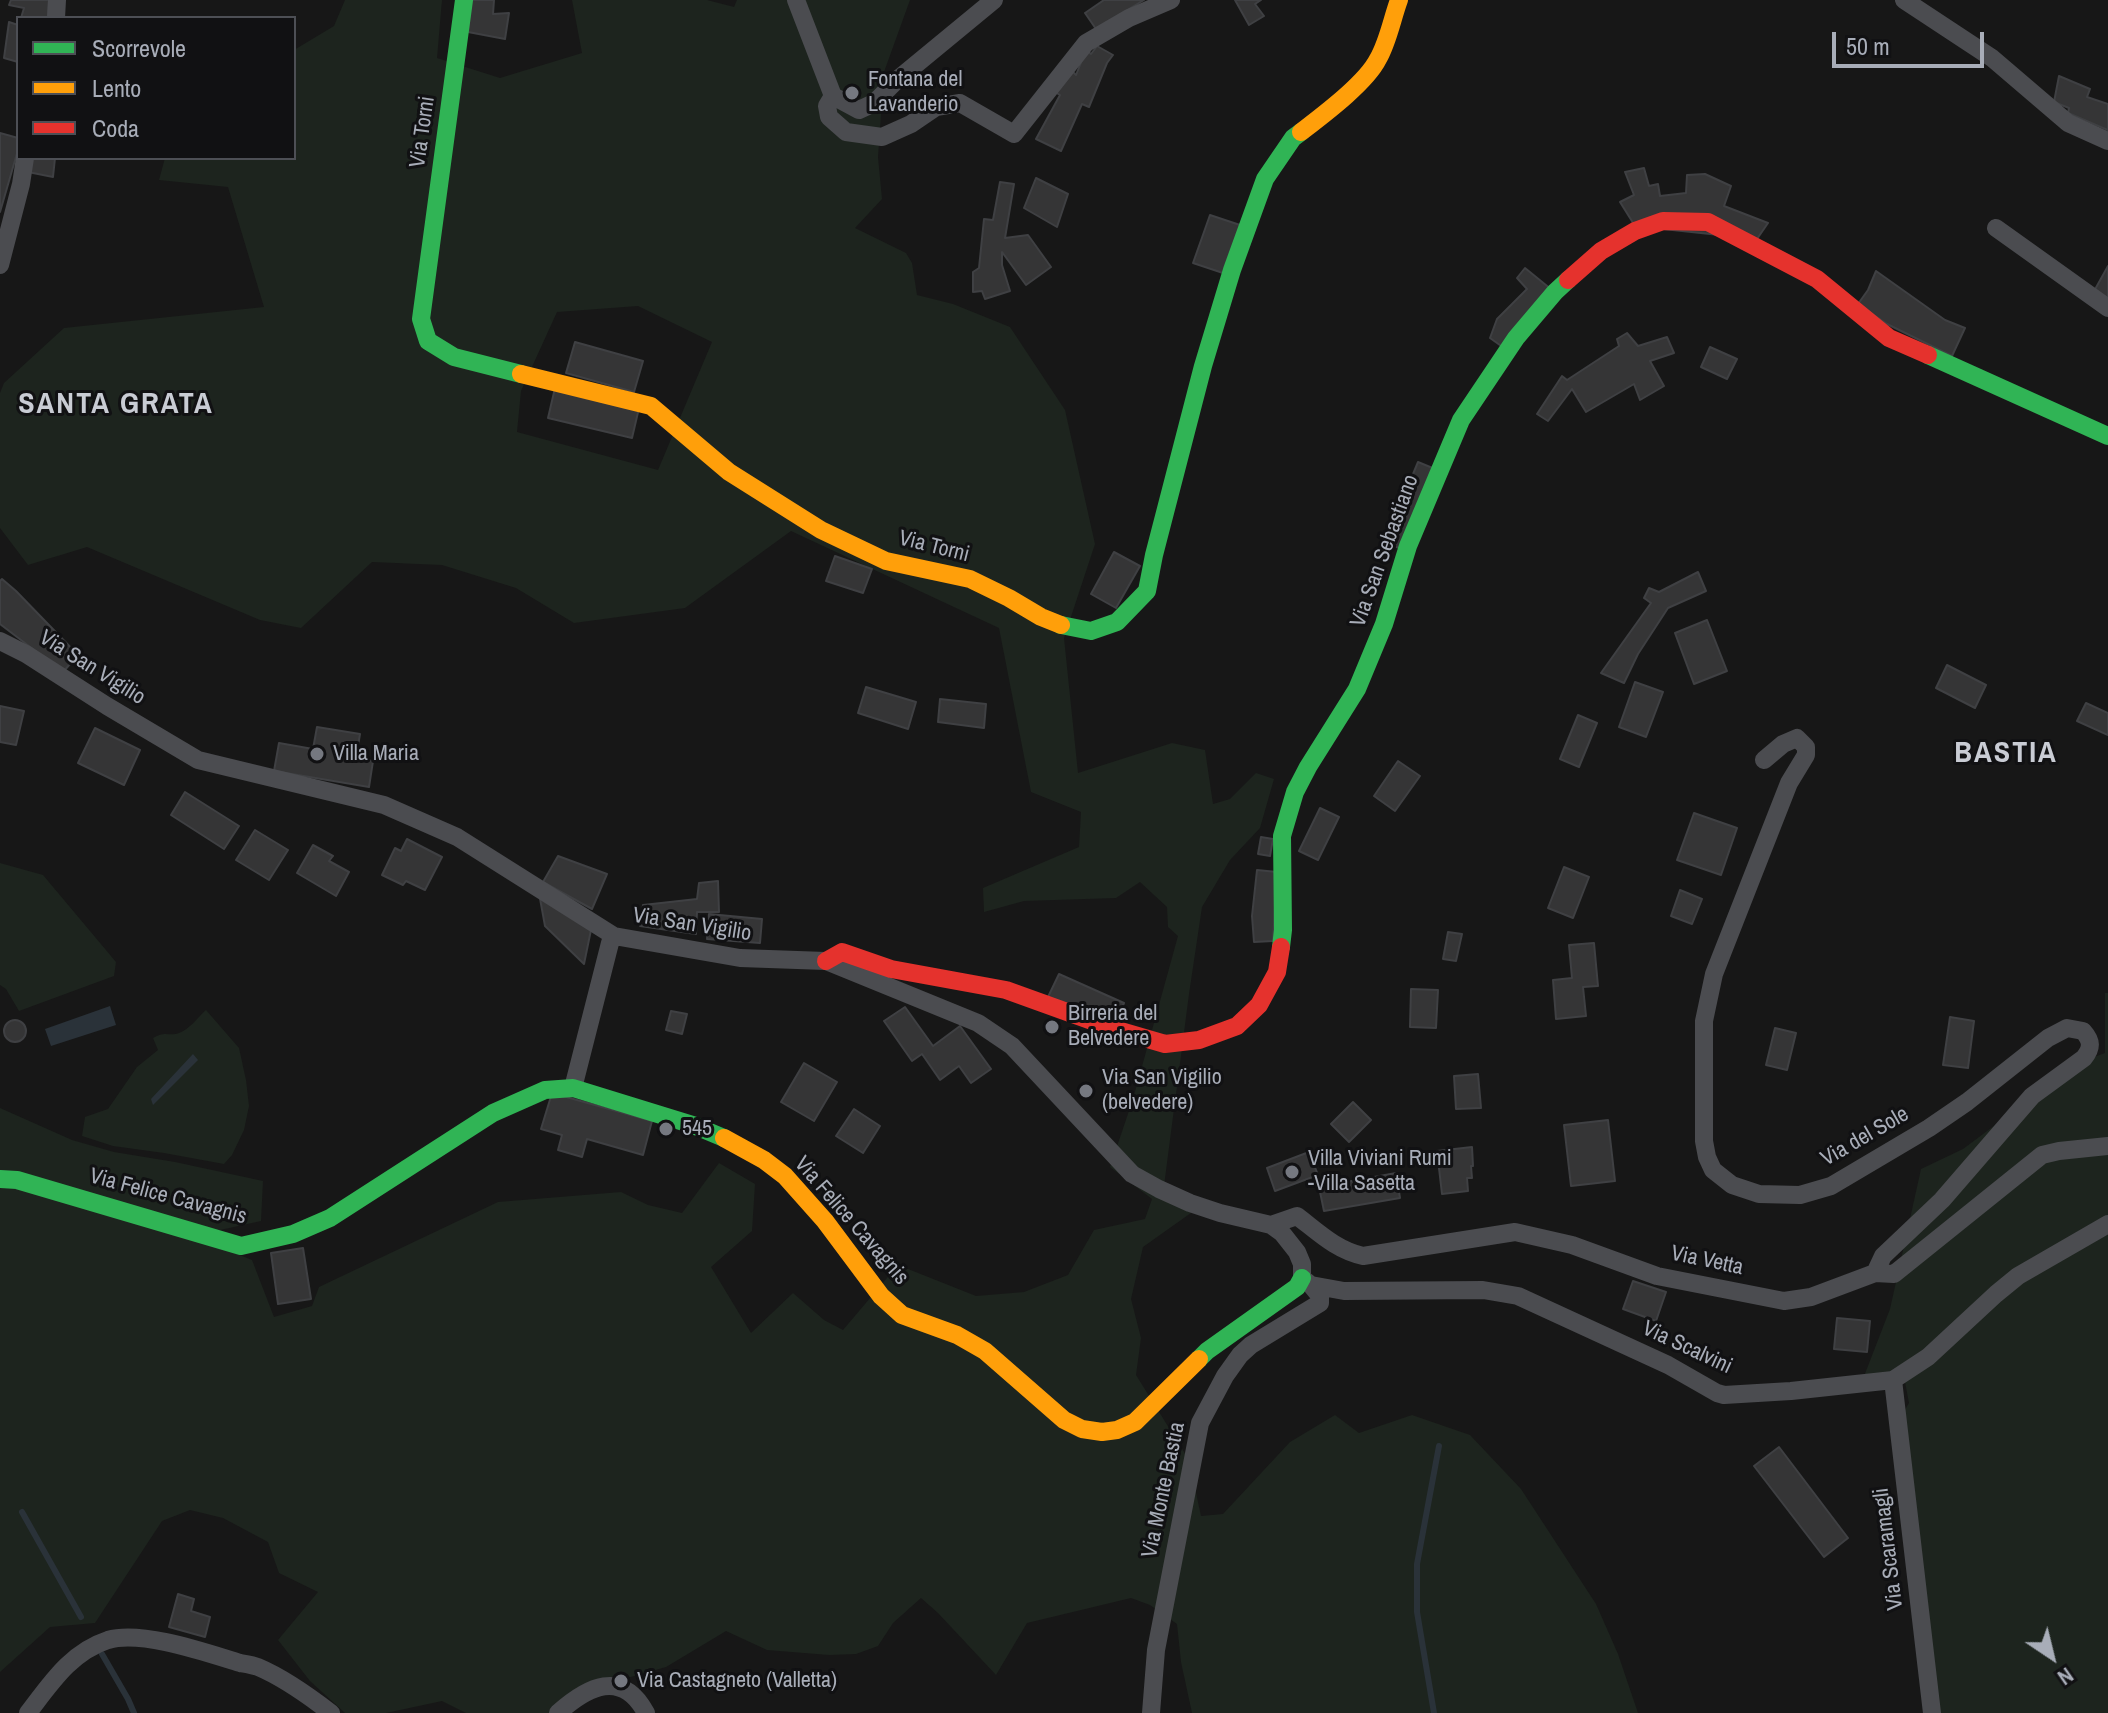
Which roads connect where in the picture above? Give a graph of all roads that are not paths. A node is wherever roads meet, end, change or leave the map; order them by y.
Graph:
1 (464, 0) edge
2 (796, 0) edge
3 (994, 0) edge
4 (1171, 0) edge
5 (1399, 0) edge
6 (1904, 0) edge
7 (833, 96) junction
8 (2108, 141) edge
9 (25, 160) edge
10 (1996, 228) dead end
11 (0, 265) edge
12 (2108, 308) edge
13 (2108, 436) edge
14 (0, 641) edge
15 (1764, 760) dead end
16 (614, 936) junction
17 (826, 961) junction
18 (573, 1088) junction
19 (2108, 1146) edge
20 (0, 1179) edge
21 (2108, 1224) edge
22 (1271, 1225) junction
23 (1875, 1273) junction
24 (1307, 1282) junction
25 (1893, 1380) junction
26 (28, 1713) edge
27 (331, 1713) edge
28 (558, 1713) edge
29 (646, 1713) edge
30 (1151, 1713) edge
31 (1932, 1713) edge

1 - 5 street, Via Torni
2 - 7 street
3 - 7 street
4 - 7 street
6 - 8 street
9 - 11 street
10 - 12 street
13 - 17 street, Via San Sebastiano
14 - 16 street, Via San Vigilio
15 - 23 street, Via del Sole
16 - 17 street, Via San Vigilio
16 - 18 street
17 - 22 street, Via San Vigilio
18 - 20 street, Via Felice Cavagnis
18 - 24 street, Via Felice Cavagnis
19 - 23 street, Via Vetta
21 - 25 street, Via Scalvini
22 - 23 street, Via Vetta
22 - 24 street
24 - 25 street, Via Scalvini
24 - 30 street, Via Monte Bastia
25 - 31 street, Via Scaramagli
26 - 27 street
28 - 29 street

